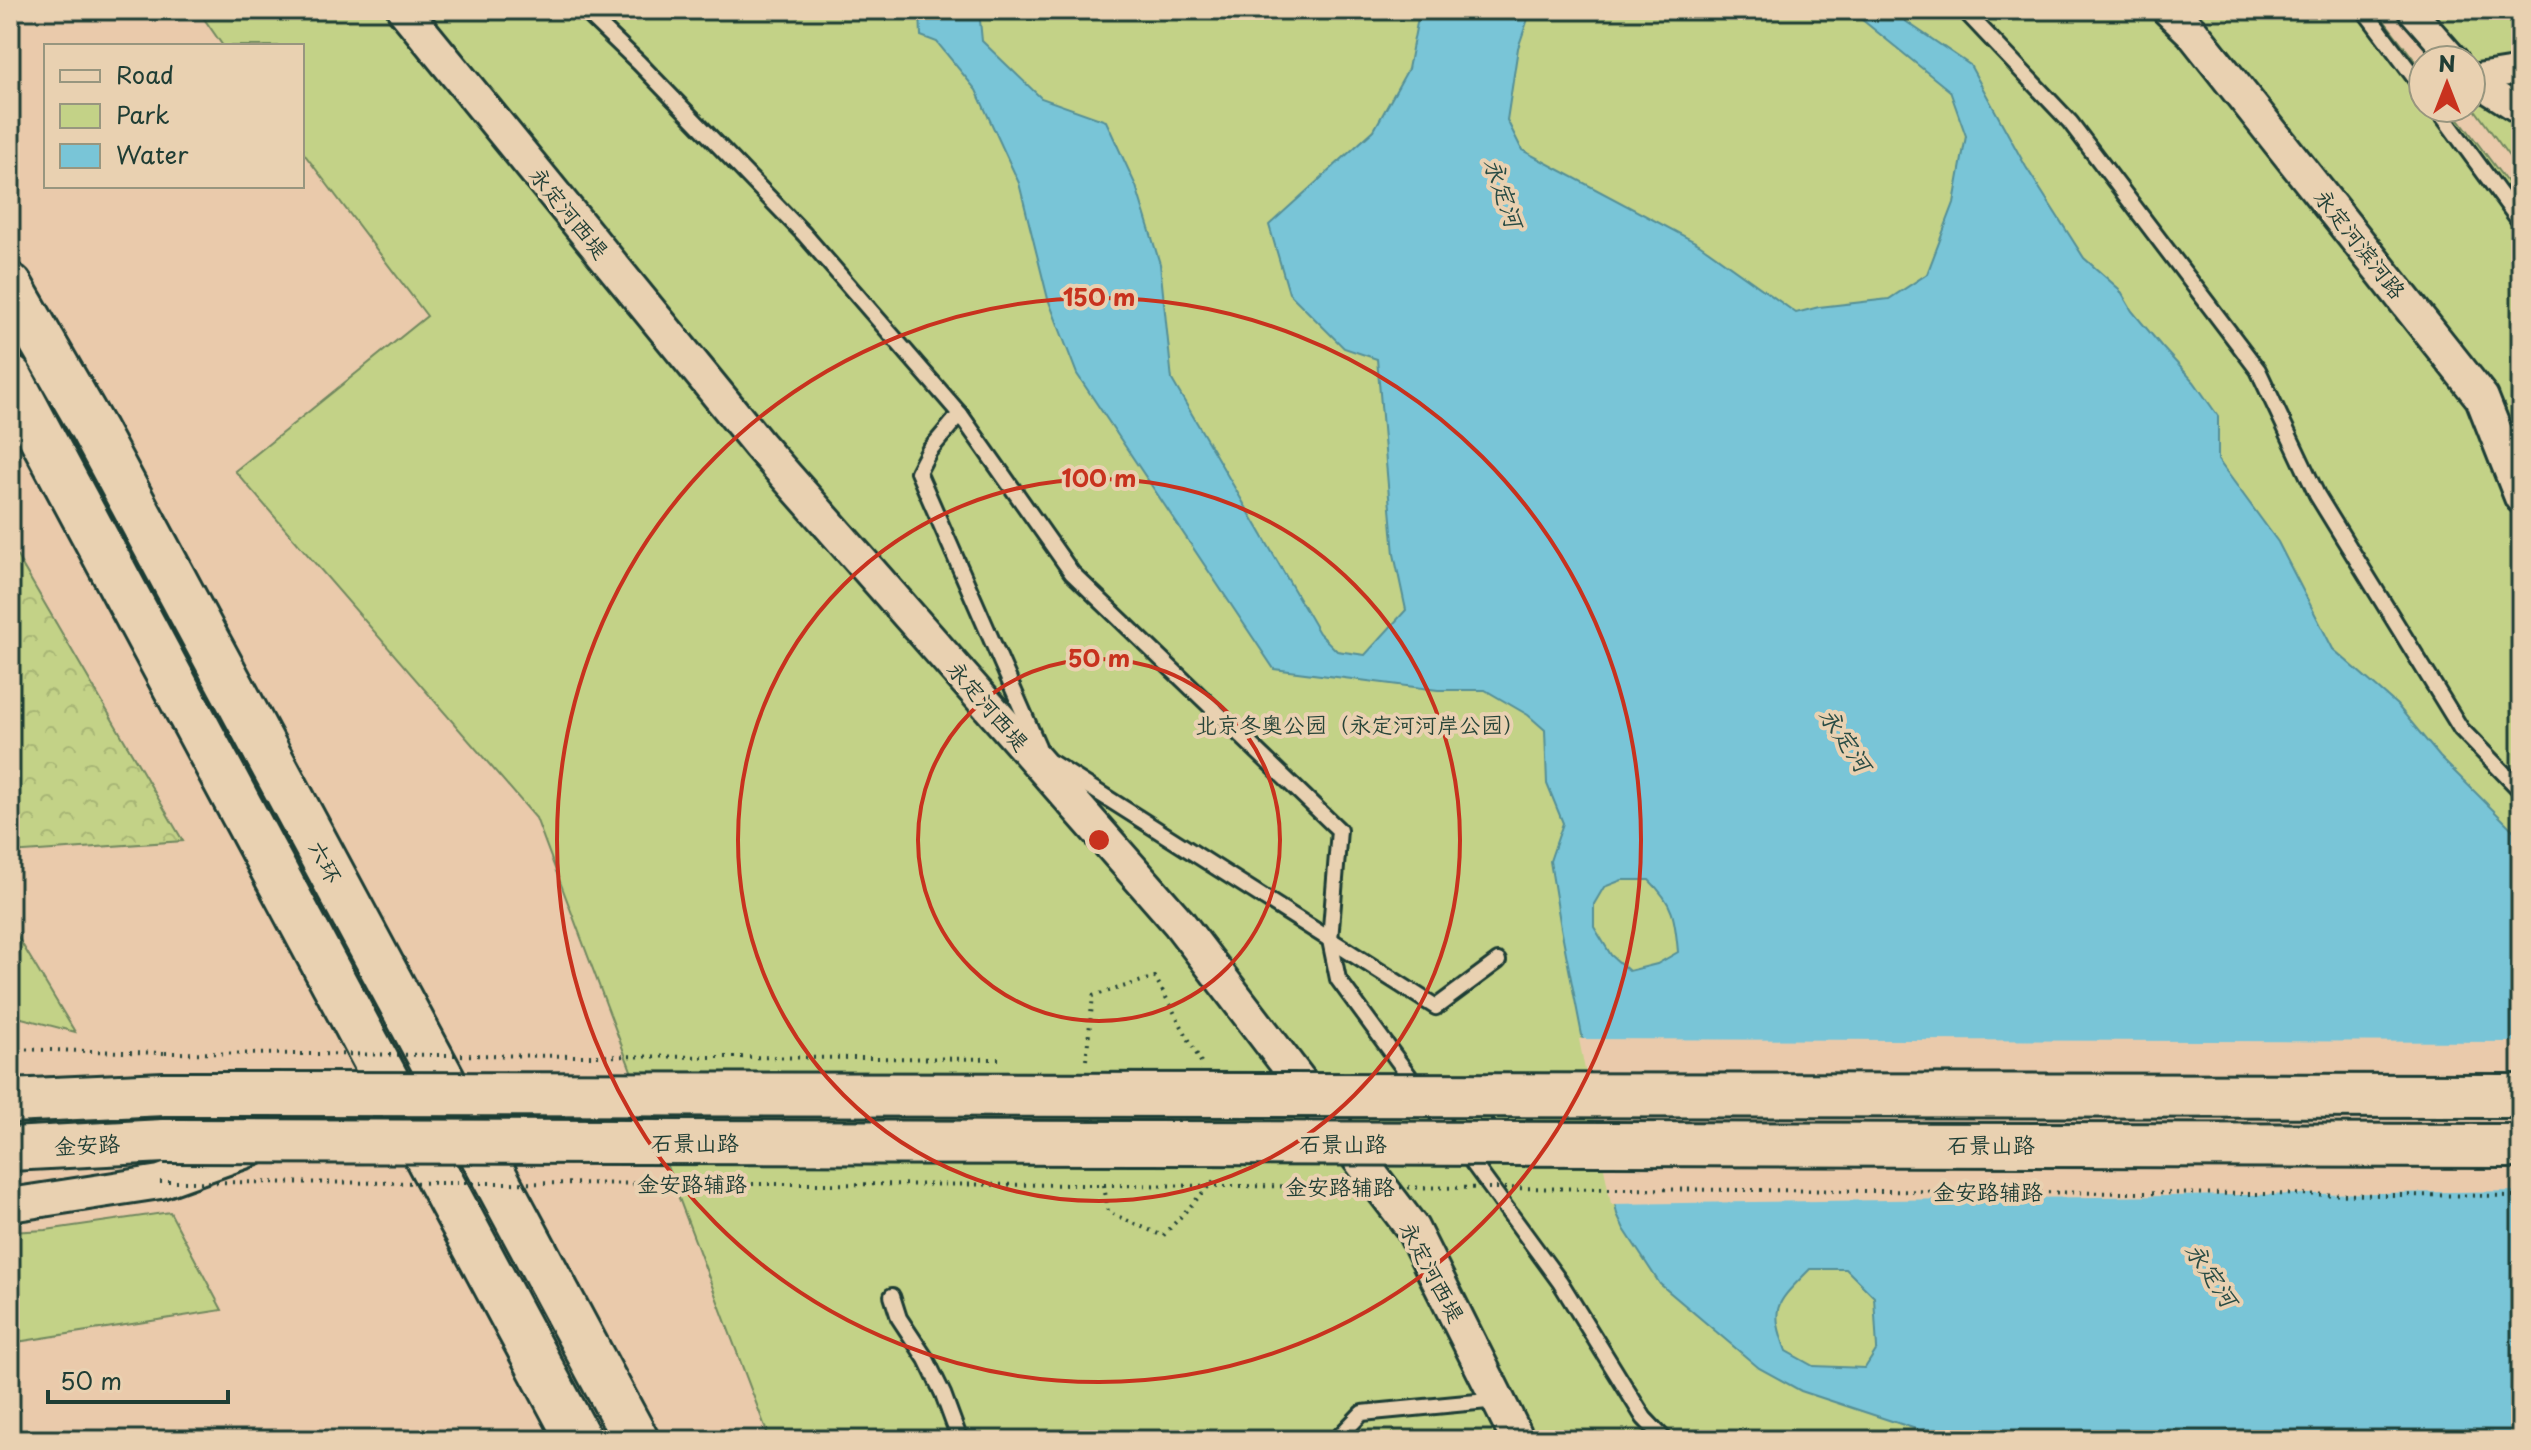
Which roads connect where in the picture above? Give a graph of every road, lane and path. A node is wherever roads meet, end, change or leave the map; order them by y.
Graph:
1 (404, 10) edge
2 (584, 10) edge
3 (1964, 10) edge
4 (2169, 10) edge
5 (2364, 10) edge
6 (2411, 10) edge
7 (2441, 44) edge
8 (2407, 68) edge
9 (2521, 70) edge
10 (2487, 75) edge
11 (2487, 89) edge
12 (2521, 111) edge
13 (2449, 124) edge
14 (2521, 223) edge
15 (10, 286) edge
16 (10, 378) edge
17 (960, 414) junction
18 (2521, 497) edge
19 (1040, 759) junction
20 (2521, 791) edge
21 (1330, 940) junction
22 (1498, 961) dead end
23 (10, 1049) edge
24 (165, 1053) dead end
25 (1086, 1060) dead end
26 (1203, 1064) dead end
27 (2521, 1096) edge
28 (10, 1101) edge
29 (164, 1141) joint
30 (272, 1142) junction
31 (2521, 1146) edge
32 (10, 1149) edge
33 (160, 1182) junction
34 (2521, 1196) edge
35 (10, 1205) edge
36 (892, 1296) dead end
37 (1498, 1400) junction
38 (579, 1440) edge
39 (636, 1440) edge
40 (960, 1440) edge
41 (1336, 1440) edge
42 (1518, 1440) edge
43 (1665, 1440) edge

1 - 19 street, 永定河西堤
2 - 17 lane
3 - 20 lane
4 - 18 street, 永定河滨河路
5 - 8 lane
6 - 7 street
9 - 10 street
11 - 12 street
13 - 14 lane
15 - 39 highway, 六环
16 - 38 highway
17 - 19 lane
17 - 21 lane
19 - 21 lane
19 - 37 street, 永定河西堤
21 - 22 lane
21 - 43 lane
23 - 24 path
25 - 26 path
27 - 28 main road, bridge
29 - 30 main road, 石景山路, bridge
29 - 32 main road, 金安路
30 - 31 main road, 石景山路, bridge
30 - 33 street
33 - 34 path, 金安路辅路, bridge
33 - 35 street
36 - 40 lane
37 - 41 lane
37 - 42 street, 永定河西堤

